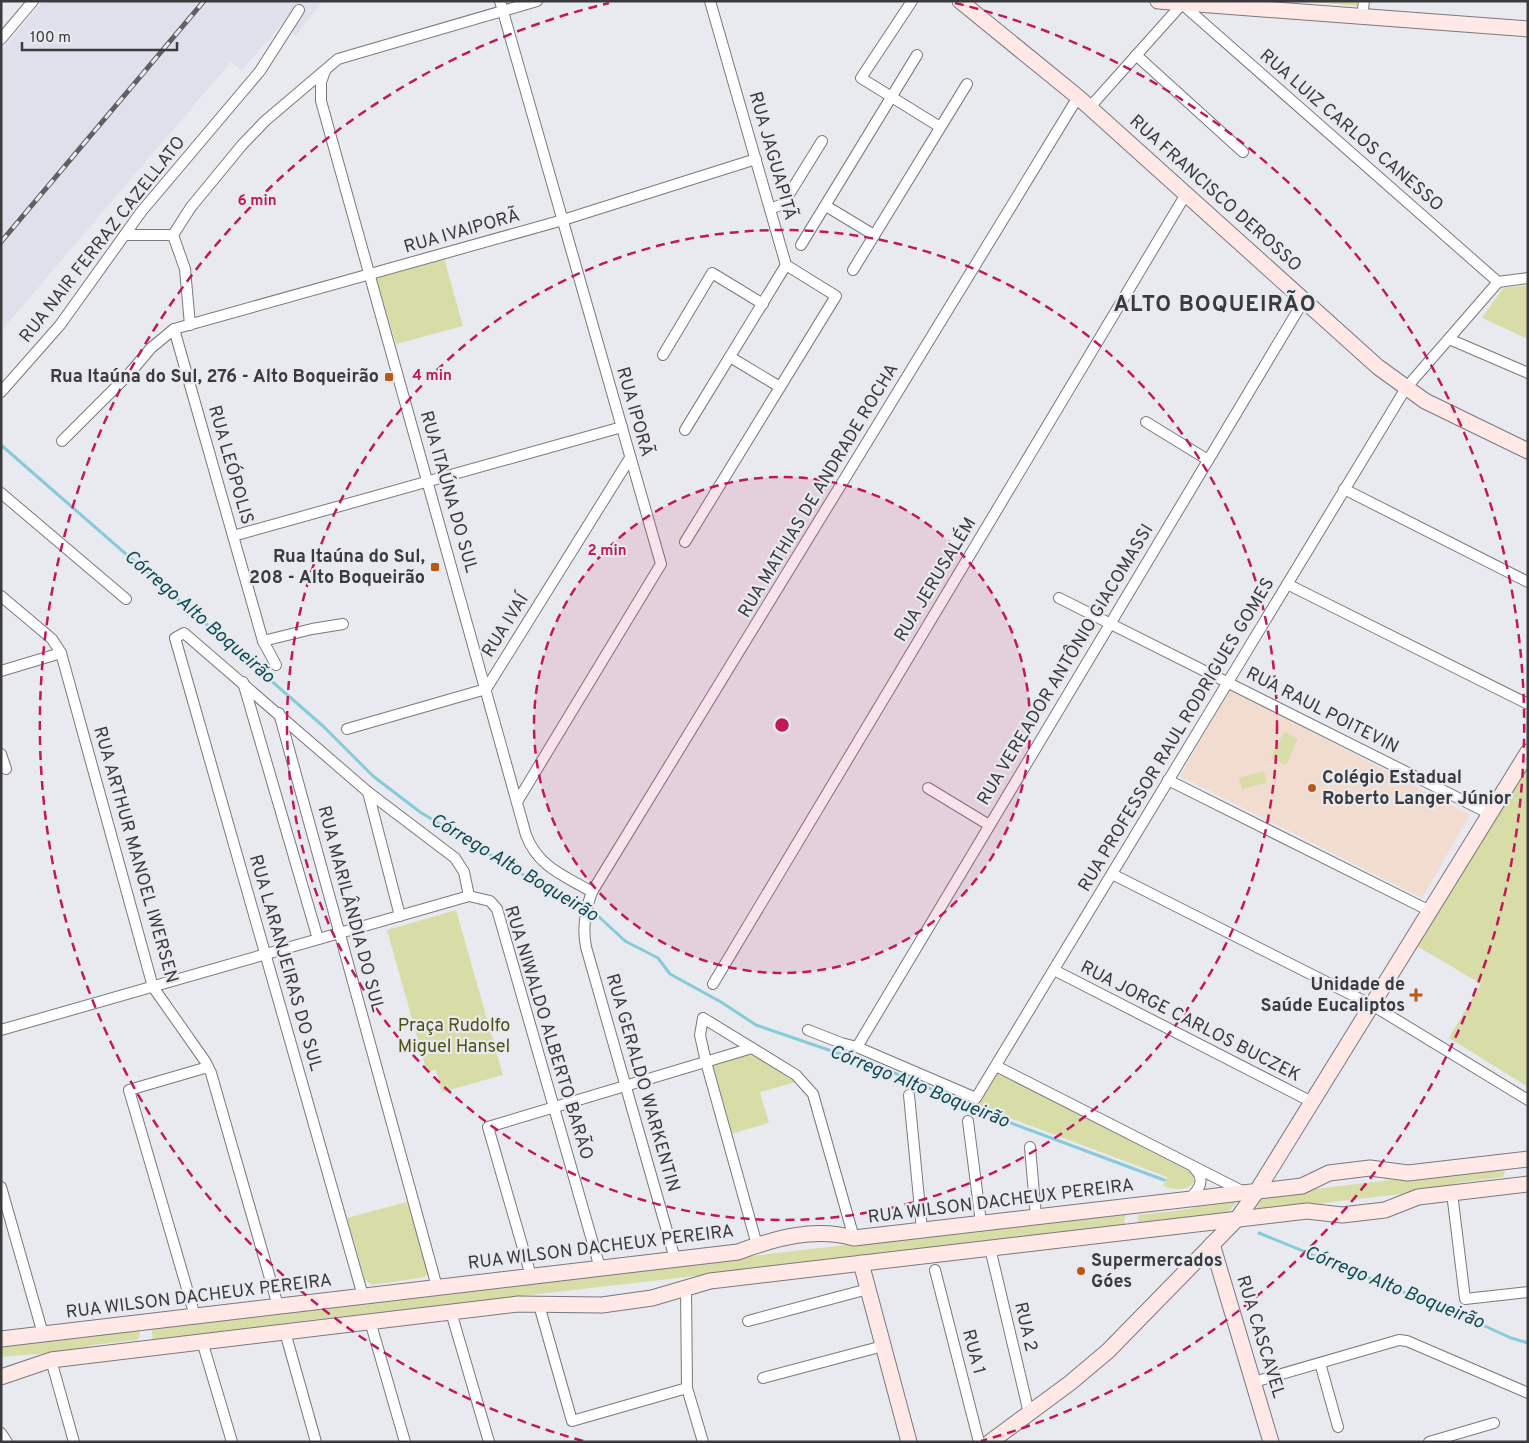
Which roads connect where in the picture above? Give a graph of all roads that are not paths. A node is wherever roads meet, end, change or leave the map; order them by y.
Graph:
1 (33, 1) edge
2 (537, 1) edge
3 (710, 1) edge
4 (912, 1) edge
5 (960, 1) edge
6 (1158, 1) edge
7 (1364, 1) edge
8 (1182, 4) junction
9 (502, 6) edge
10 (299, 10) dead end
11 (1362, 17) junction
12 (1528, 29) edge
13 (1, 39) edge
14 (918, 55) dead end
15 (1136, 55) junction
16 (325, 71) junction
17 (967, 84) dead end
18 (892, 97) junction
19 (1084, 102) junction
20 (940, 127) junction
21 (822, 141) dead end
22 (1243, 152) dead end
23 (756, 159) junction
24 (1186, 194) junction
25 (826, 206) junction
26 (770, 209) junction
27 (563, 220) junction
28 (127, 235) junction
29 (173, 235) junction
30 (874, 235) junction
31 (801, 245) dead end
32 (786, 265) junction
33 (853, 270) dead end
34 (370, 274) junction
35 (1528, 278) edge
36 (1498, 282) junction
37 (1304, 300) junction
38 (763, 304) junction
39 (190, 325) junction
40 (174, 329) junction
41 (1449, 339) junction
42 (663, 355) dead end
43 (730, 357) junction
44 (1528, 373) edge
45 (780, 386) junction
46 (1406, 388) junction
47 (1, 392) edge
48 (1146, 422) dead end
49 (622, 427) junction
50 (685, 430) dead end
51 (62, 441) dead end
52 (1528, 451) edge
53 (630, 458) junction
54 (1208, 460) junction
55 (428, 481) junction
56 (1344, 489) junction
57 (1, 494) edge
58 (233, 536) junction
59 (684, 542) dead end
60 (1528, 582) edge
61 (1287, 584) junction
62 (1, 596) edge
63 (1058, 598) dead end
64 (126, 599) dead end
65 (1110, 623) junction
66 (343, 624) dead end
67 (263, 642) junction
68 (61, 653) junction
69 (276, 665) dead end
70 (1, 671) edge
71 (243, 682) junction
72 (1228, 682) junction
73 (486, 689) junction
74 (1528, 704) edge
75 (279, 713) junction
76 (347, 729) dead end
77 (1528, 752) edge
78 (1, 754) edge
79 (6, 769) dead end
80 (1168, 780) junction
81 (928, 788) dead end
82 (368, 792) junction
83 (517, 802) junction
84 (1490, 814) junction
85 (989, 825) junction
86 (1112, 874) junction
87 (592, 892) junction
88 (469, 896) junction
89 (588, 902) joint
90 (1430, 911) junction
91 (400, 916) junction
92 (340, 933) junction
93 (318, 939) junction
94 (265, 954) junction
95 (1054, 970) junction
96 (713, 984) dead end
97 (153, 987) junction
98 (1372, 1005) junction
99 (1, 1030) edge
100 (808, 1030) dead end
101 (857, 1047) junction
102 (752, 1048) junction
103 (706, 1062) junction
104 (996, 1066) junction
105 (208, 1067) junction
106 (626, 1086) junction
107 (909, 1095) dead end
108 (1528, 1100) edge
109 (1312, 1102) junction
110 (554, 1107) junction
111 (968, 1121) dead end
112 (1030, 1147) dead end
113 (1528, 1159) edge
114 (1502, 1162) junction
115 (1275, 1163) junction
116 (1193, 1167) junction
117 (1528, 1184) edge
118 (1, 1187) edge
119 (1290, 1187) junction
120 (1504, 1187) junction
121 (1251, 1192) junction
122 (1452, 1193) junction
123 (1189, 1199) junction
124 (1140, 1205) junction
125 (1036, 1217) junction
126 (1237, 1219) junction
127 (981, 1223) junction
128 (1191, 1224) junction
129 (922, 1230) junction
130 (1143, 1230) junction
131 (854, 1238) junction
132 (757, 1245) junction
133 (990, 1248) junction
134 (1208, 1248) junction
135 (675, 1259) junction
136 (860, 1263) junction
137 (600, 1268) junction
138 (935, 1270) dead end
139 (530, 1276) junction
140 (437, 1287) junction
141 (686, 1288) junction
142 (868, 1289) junction
143 (1528, 1292) edge
144 (363, 1296) junction
145 (318, 1302) junction
146 (539, 1305) junction
147 (278, 1306) junction
148 (451, 1312) junction
149 (195, 1316) junction
150 (748, 1320) dead end
151 (370, 1321) junction
152 (139, 1323) junction
153 (322, 1327) junction
154 (285, 1332) junction
155 (43, 1334) junction
156 (1, 1339) edge
157 (202, 1342) junction
158 (883, 1346) junction
159 (138, 1349) junction
160 (50, 1360) junction
161 (1320, 1363) junction
162 (1, 1377) edge
163 (763, 1378) dead end
164 (1254, 1382) junction
165 (687, 1388) junction
166 (1528, 1393) edge
167 (1029, 1413) junction
168 (1494, 1423) dead end
169 (1338, 1427) dead end
170 (1, 1432) edge
171 (909, 1441) edge
172 (7, 1442) edge
173 (74, 1442) edge
174 (232, 1442) edge
175 (316, 1442) edge
176 (405, 1442) edge
177 (489, 1442) edge
178 (703, 1442) edge
179 (980, 1442) edge
180 (990, 1442) edge
181 (1272, 1442) edge
182 (1429, 1442) edge

1 - 13 street
2 - 9 street
3 - 23 street, RUA JAGUAPITÃ
4 - 18 street
5 - 19 main road, RUA FRANCISCO DEROSSO
6 - 8 main road
7 - 11 street
8 - 11 main road
8 - 15 street, RUA MATHIAS DE ANDRADE ROCHA
8 - 36 street, RUA LUIZ CARLOS CANESSO
9 - 16 street
9 - 27 street, RUA IPORÃ
10 - 28 street, RUA NAIR FERRAZ CAZELLATO
11 - 12 main road
14 - 18 street
15 - 19 street, RUA MATHIAS DE ANDRADE ROCHA
15 - 22 street
16 - 29 street
16 - 34 street, RUA ITAÚNA DO SUL
17 - 20 street
18 - 20 street
18 - 25 street
19 - 24 main road, RUA FRANCISCO DEROSSO
19 - 87 street, RUA MATHIAS DE ANDRADE ROCHA
20 - 30 street
21 - 26 street
23 - 26 street, RUA JAGUAPITÃ
23 - 27 street, RUA IVAIPORÃ
24 - 37 main road, RUA FRANCISCO DEROSSO
24 - 96 street, RUA JERUSALÉM
25 - 30 street
25 - 31 street
26 - 32 street, RUA JAGUAPITÃ
27 - 34 street, RUA IVAIPORÃ
27 - 49 street, RUA IPORÃ
28 - 29 street
28 - 47 street, RUA NAIR FERRAZ CAZELLATO
29 - 39 street
30 - 33 street
32 - 38 street
32 - 45 street
34 - 39 street, RUA IVAIPORÃ
34 - 55 street, RUA ITAÚNA DO SUL
35 - 36 street
36 - 41 street, RUA PROFESSOR RAUL RODRIGUES GOMES
37 - 46 main road, RUA FRANCISCO DEROSSO
37 - 54 street, RUA VEREADOR ANTÔNIO GIACOMASSI
38 - 42 street
38 - 43 street
39 - 40 street, RUA IVAIPORÃ
40 - 51 street
40 - 58 street, RUA LEÓPOLIS
41 - 44 street
41 - 46 street, RUA PROFESSOR RAUL RODRIGUES GOMES
43 - 45 street
43 - 50 street
45 - 59 street
46 - 52 main road, RUA FRANCISCO DEROSSO
46 - 56 street, RUA PROFESSOR RAUL RODRIGUES GOMES
48 - 54 street
49 - 53 street, RUA IPORÃ
49 - 55 street
53 - 73 street, RUA IVAÍ
53 - 83 street, RUA IPORÃ
54 - 65 street, RUA VEREADOR ANTÔNIO GIACOMASSI
55 - 58 street
55 - 73 street, RUA ITAÚNA DO SUL
56 - 60 street
56 - 61 street, RUA PROFESSOR RAUL RODRIGUES GOMES
57 - 64 street
58 - 67 street, RUA LEÓPOLIS
61 - 72 street, RUA PROFESSOR RAUL RODRIGUES GOMES
61 - 74 street
62 - 68 street, RUA ARTHUR MANOEL IWERSEN
63 - 65 street, RUA RAUL POITEVIN
65 - 72 street, RUA RAUL POITEVIN
65 - 85 street, RUA VEREADOR ANTÔNIO GIACOMASSI
66 - 67 street
67 - 69 street, RUA LEÓPOLIS
68 - 70 street
68 - 97 street, RUA ARTHUR MANOEL IWERSEN
71 - 75 street
71 - 93 street
71 - 94 street, RUA LARANJEIRAS DO SUL
72 - 80 street, RUA PROFESSOR RAUL RODRIGUES GOMES
72 - 84 street, RUA RAUL POITEVIN
73 - 76 street
73 - 83 street, RUA ITAÚNA DO SUL
75 - 82 street
75 - 92 street, RUA MARILÂNDIA DO SUL
77 - 84 main road
78 - 79 street
80 - 86 street, RUA PROFESSOR RAUL RODRIGUES GOMES
80 - 90 street
81 - 85 street
82 - 88 street
82 - 91 street
83 - 87 street, RUA ITAÚNA DO SUL
84 - 90 main road
85 - 101 street, RUA VEREADOR ANTÔNIO GIACOMASSI
86 - 95 street, RUA PROFESSOR RAUL RODRIGUES GOMES
86 - 98 street
87 - 89 street, RUA MATHIAS DE ANDRADE ROCHA
88 - 91 street
88 - 110 street, RUA NIWALDO ALBERTO BARÃO
89 - 106 street, RUA GERALDO WARKENTIN
90 - 98 main road
91 - 92 street
92 - 93 street
92 - 140 street, RUA MARILÂNDIA DO SUL
93 - 94 street
94 - 97 street
94 - 144 street, RUA LARANJEIRAS DO SUL
95 - 104 street, RUA PROFESSOR RAUL RODRIGUES GOMES
95 - 109 street, RUA JORGE CARLOS BUCZEK
97 - 99 street
97 - 105 street, RUA ARTHUR MANOEL IWERSEN
98 - 108 street
98 - 109 main road
100 - 101 street
101 - 104 street, RUA PROFESSOR RAUL RODRIGUES GOMES
102 - 103 street
102 - 103 street
102 - 131 street
103 - 106 street
103 - 132 street
104 - 116 street
105 - 147 street, RUA ARTHUR MANOEL IWERSEN
105 - 149 street
106 - 110 street
106 - 135 street, RUA GERALDO WARKENTIN
107 - 129 street
109 - 115 main road
110 - 137 street, RUA NIWALDO ALBERTO BARÃO
110 - 139 street
111 - 127 street
112 - 125 street
113 - 114 main road, RUA WILSON DACHEUX PEREIRA
114 - 119 main road, RUA WILSON DACHEUX PEREIRA
114 - 120 main road
115 - 119 main road
115 - 121 main road
116 - 121 street
116 - 123 street
117 - 120 main road
118 - 155 street
119 - 121 main road, RUA WILSON DACHEUX PEREIRA
120 - 122 main road
121 - 123 main road, RUA WILSON DACHEUX PEREIRA
121 - 126 main road
122 - 126 main road
122 - 143 street
123 - 124 main road, RUA WILSON DACHEUX PEREIRA
124 - 125 main road, RUA WILSON DACHEUX PEREIRA
124 - 130 main road
125 - 127 main road, RUA WILSON DACHEUX PEREIRA
126 - 128 main road
126 - 134 main road
127 - 129 main road, RUA WILSON DACHEUX PEREIRA
128 - 130 main road
128 - 134 main road, RUA CASCAVEL
129 - 131 main road, RUA WILSON DACHEUX PEREIRA
130 - 133 main road
131 - 132 main road, RUA WILSON DACHEUX PEREIRA
132 - 135 main road, RUA WILSON DACHEUX PEREIRA
133 - 136 main road
133 - 167 street, RUA 2
134 - 164 main road, RUA CASCAVEL
134 - 167 main road
135 - 137 main road, RUA WILSON DACHEUX PEREIRA
136 - 141 main road
136 - 142 main road
137 - 139 main road, RUA WILSON DACHEUX PEREIRA
138 - 179 street, RUA 1
139 - 140 main road, RUA WILSON DACHEUX PEREIRA
140 - 144 main road, RUA WILSON DACHEUX PEREIRA
141 - 146 main road
141 - 165 street
142 - 150 street
142 - 158 main road
144 - 145 main road, RUA WILSON DACHEUX PEREIRA
145 - 147 main road, RUA WILSON DACHEUX PEREIRA
145 - 153 main road
146 - 148 main road
146 - 165 street
147 - 149 main road, RUA WILSON DACHEUX PEREIRA
148 - 151 main road
148 - 177 street
149 - 152 main road, RUA WILSON DACHEUX PEREIRA
151 - 153 main road
151 - 176 street
152 - 155 main road, RUA WILSON DACHEUX PEREIRA
152 - 159 main road
153 - 154 main road
154 - 157 main road
154 - 175 street
155 - 156 main road, RUA WILSON DACHEUX PEREIRA
157 - 159 main road
157 - 174 street
158 - 163 street
158 - 171 main road
159 - 160 main road
160 - 162 main road
160 - 173 street
161 - 164 street
161 - 166 street
161 - 169 street
164 - 181 main road, RUA CASCAVEL
165 - 178 street
167 - 180 main road
168 - 182 street
170 - 172 street

